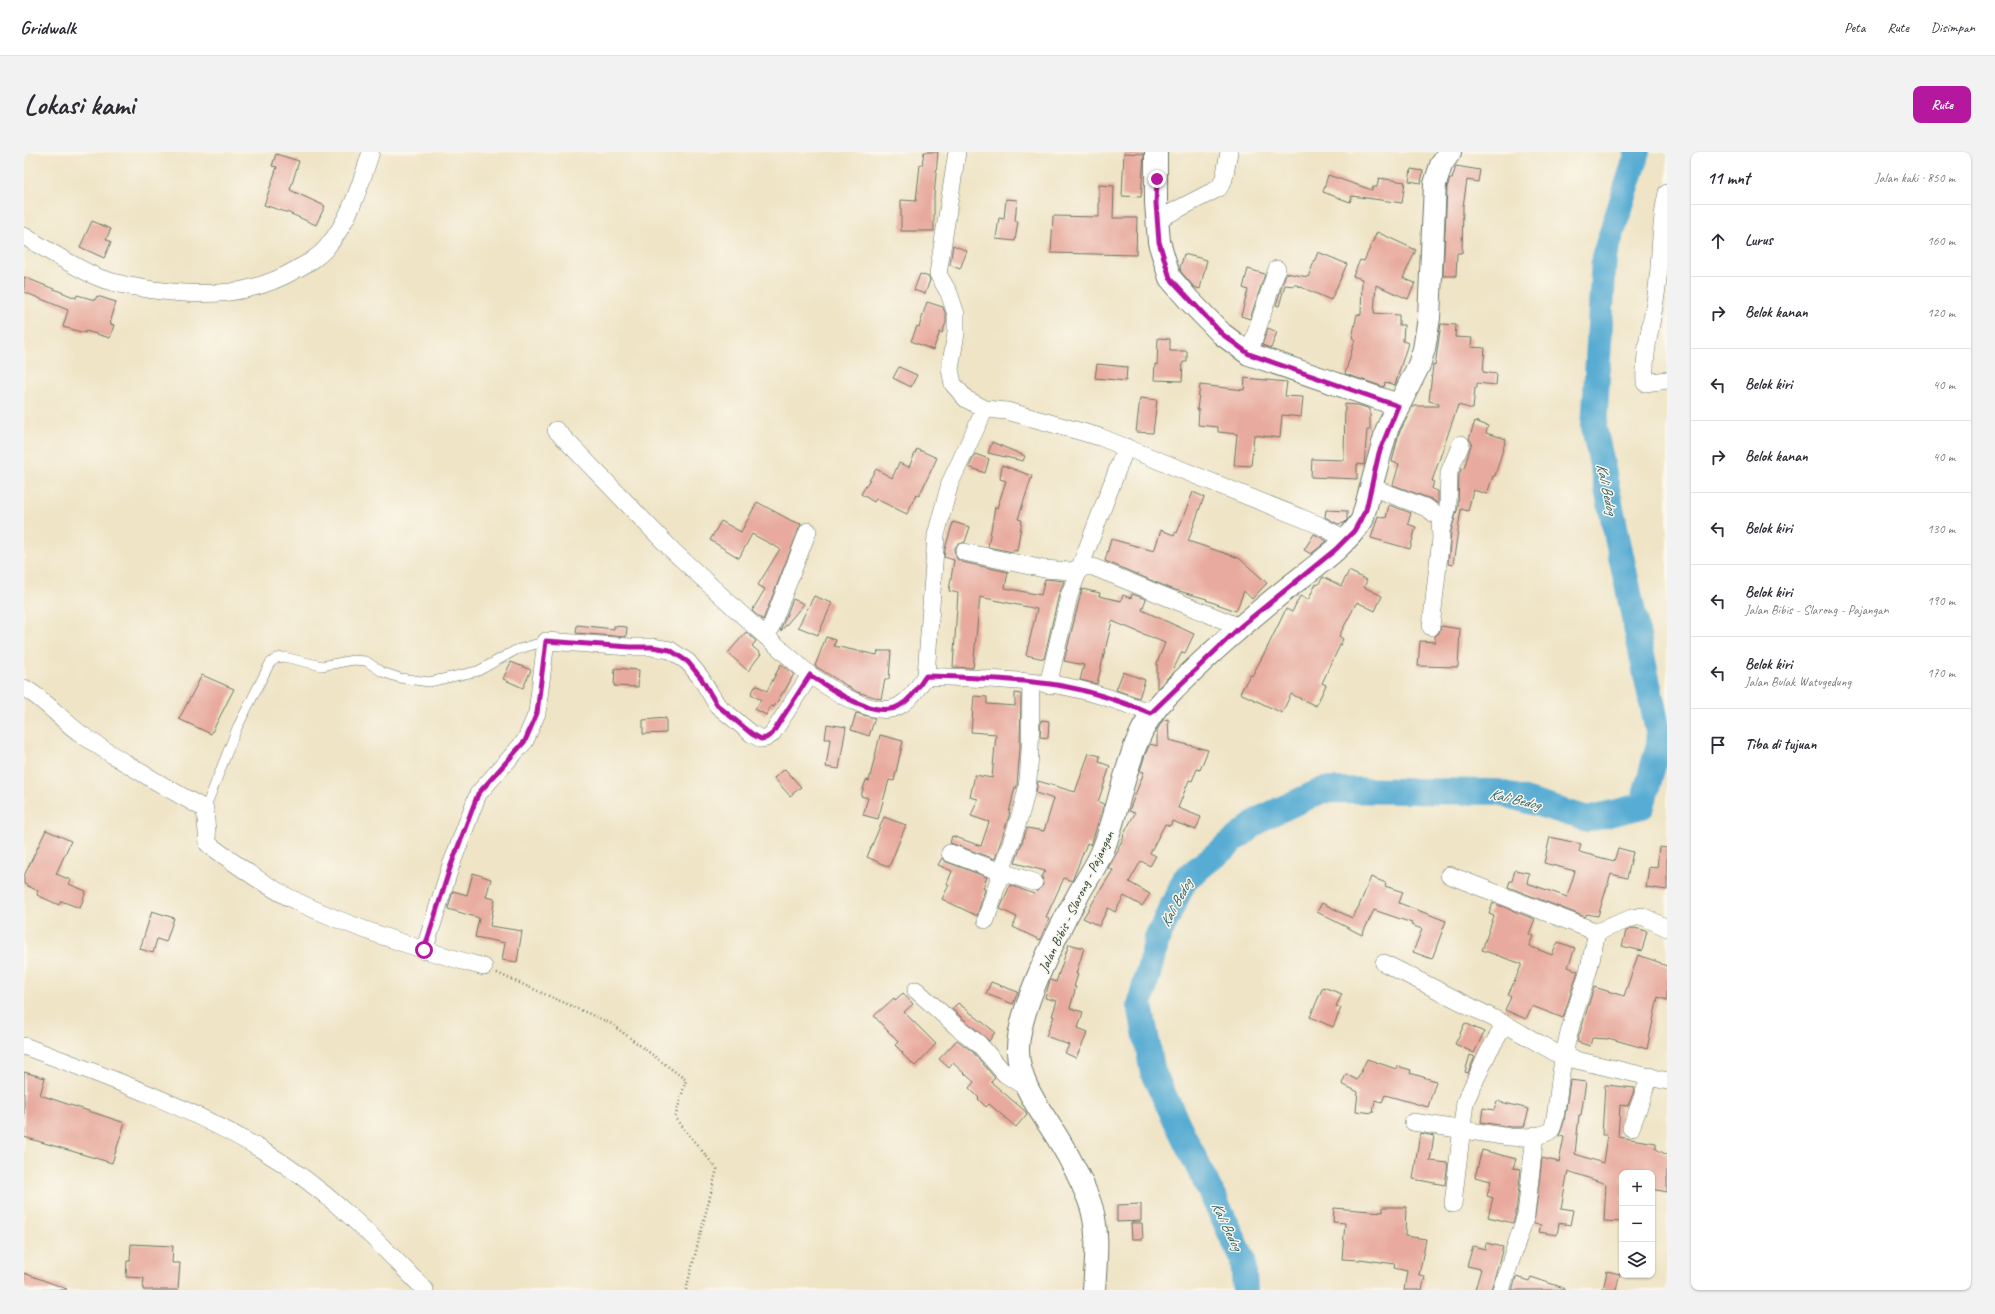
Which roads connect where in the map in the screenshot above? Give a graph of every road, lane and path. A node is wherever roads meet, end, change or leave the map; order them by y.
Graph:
1 (371, 152) edge
2 (957, 152) edge
3 (1156, 152) edge
4 (1229, 152) edge
5 (1450, 152) edge
6 (1667, 193) edge
7 (1157, 220) junction
8 (24, 236) edge
9 (1277, 269) dead end
10 (1249, 354) junction
11 (1667, 380) edge
12 (1398, 406) junction
13 (985, 409) junction
14 (556, 430) dead end
15 (1461, 444) dead end
16 (1126, 447) junction
17 (1371, 487) junction
18 (1442, 528) junction
19 (808, 531) dead end
20 (1347, 540) junction
21 (964, 552) dead end
22 (1082, 566) junction
23 (1240, 627) junction
24 (1431, 627) dead end
25 (767, 637) junction
26 (546, 641) junction
27 (810, 675) junction
28 (926, 676) junction
29 (1039, 684) junction
30 (24, 688) edge
31 (1151, 713) junction
32 (205, 809) junction
33 (950, 853) dead end
34 (1000, 872) junction
35 (1449, 875) dead end
36 (1034, 882) dead end
37 (986, 920) dead end
38 (1667, 928) edge
39 (1597, 932) junction
40 (424, 950) junction
41 (1384, 963) dead end
42 (484, 967) joint
43 (916, 990) dead end
44 (1505, 1024) junction
45 (24, 1046) edge
46 (1563, 1057) junction
47 (1650, 1076) junction
48 (1667, 1081) edge
49 (1027, 1088) junction
50 (1413, 1122) dead end
51 (1631, 1128) dead end
52 (1461, 1131) junction
53 (1535, 1135) junction
54 (1453, 1204) dead end
55 (425, 1290) edge
56 (686, 1290) edge
57 (1094, 1290) edge
58 (1501, 1290) edge

1 - 8 street
2 - 13 street
3 - 7 main road
4 - 7 street
5 - 12 main road, Jalan Bibis - Slarong - Pajangan
6 - 11 street
7 - 10 main road
9 - 10 street
10 - 12 main road
12 - 17 main road, Jalan Bibis - Slarong - Pajangan
13 - 16 street
13 - 28 street
14 - 25 street
15 - 18 street
16 - 20 street
16 - 22 street
17 - 18 street
17 - 20 main road, Jalan Bibis - Slarong - Pajangan
18 - 24 street
19 - 25 street
20 - 23 main road, Jalan Bibis - Slarong - Pajangan
21 - 22 street
22 - 23 street
22 - 29 street
23 - 31 main road, Jalan Bibis - Slarong - Pajangan
25 - 27 street
26 - 27 street
26 - 32 lane
26 - 40 street
27 - 28 street
28 - 29 street
29 - 31 street
29 - 34 street
30 - 32 street
31 - 49 main road, Jalan Bibis - Slarong - Pajangan
32 - 40 street
33 - 34 street
34 - 36 street
34 - 37 street
35 - 39 street
38 - 39 street
39 - 46 street
40 - 42 street
41 - 44 street
42 - 56 path
43 - 49 street
44 - 46 street
44 - 52 street
45 - 55 street
46 - 47 street
46 - 53 street
47 - 48 street
47 - 51 street
49 - 57 main road, Jalan Bibis - Slarong - Pajangan
50 - 52 street
52 - 53 street
52 - 54 street
53 - 58 street

